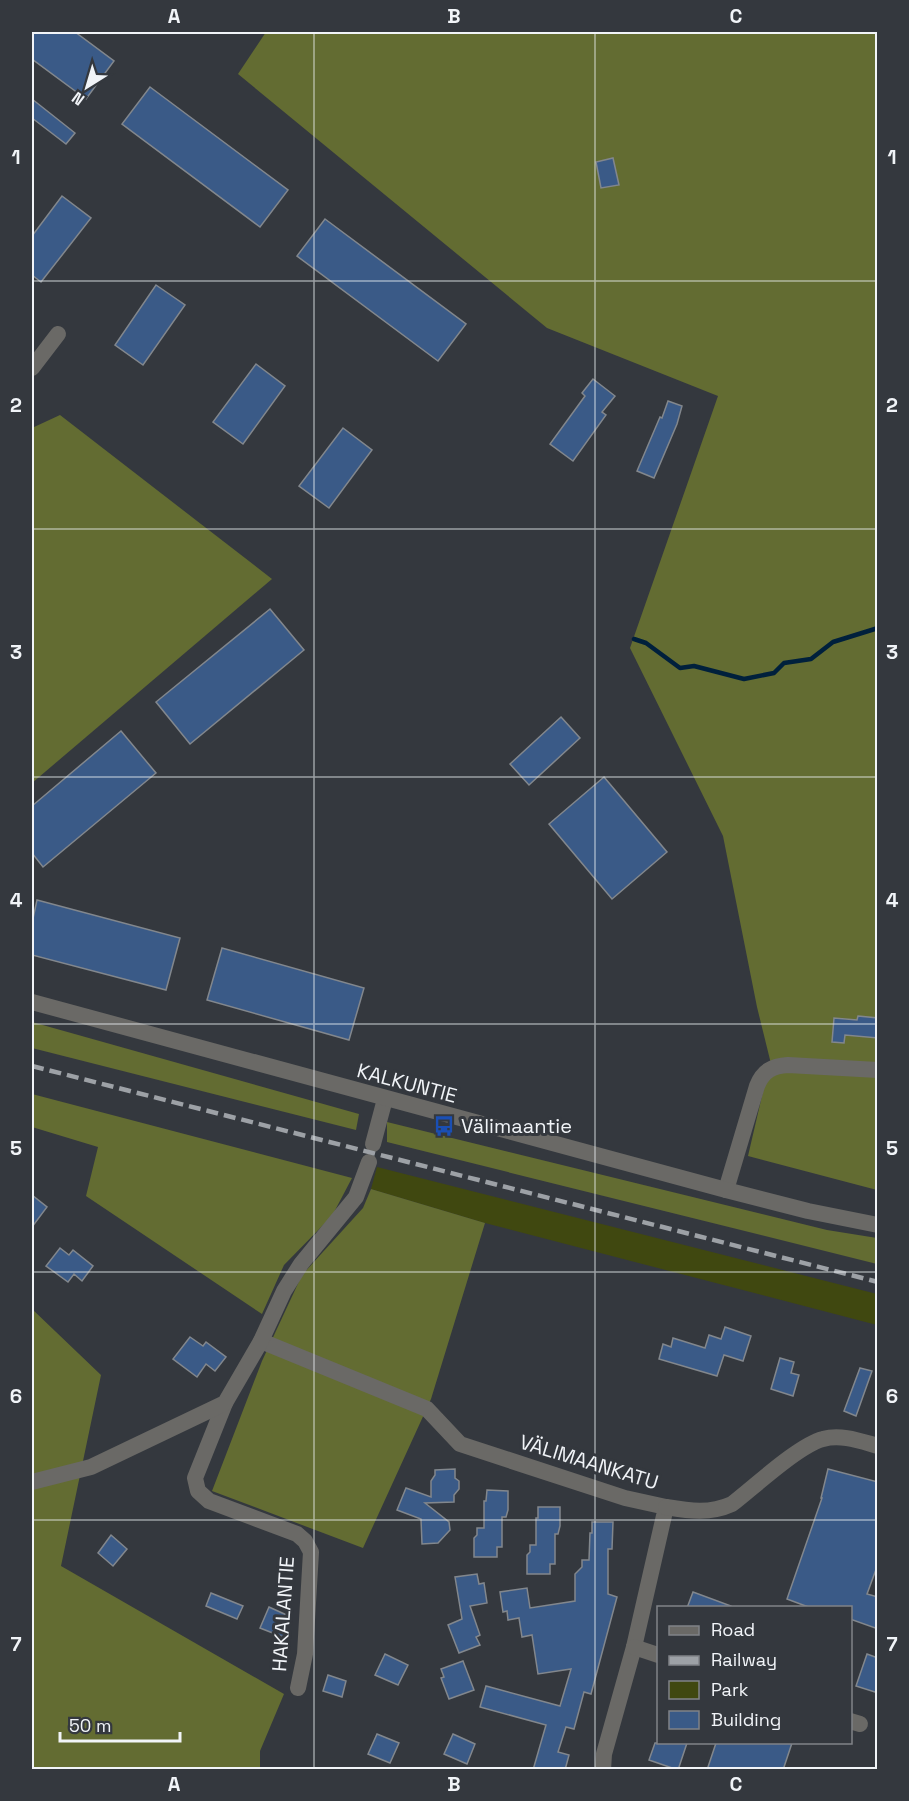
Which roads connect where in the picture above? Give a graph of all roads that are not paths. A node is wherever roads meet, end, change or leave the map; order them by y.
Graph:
1 (58, 334) dead end
2 (32, 368) edge
3 (32, 1002) edge
4 (878, 1071) edge
5 (385, 1099) junction
6 (373, 1144) dead end
7 (369, 1162) dead end
8 (726, 1190) junction
9 (878, 1224) edge
10 (261, 1341) junction
11 (225, 1403) junction
12 (878, 1446) edge
13 (32, 1482) edge
14 (666, 1507) junction
15 (634, 1647) junction
16 (657, 1656) edge
17 (298, 1688) dead end
18 (603, 1770) edge

1 - 2 street
3 - 5 street, KALKUNTIE
4 - 8 street
5 - 6 street
5 - 8 street, KALKUNTIE
7 - 10 street
8 - 9 street, KALKUNTIE
10 - 11 street
10 - 14 street, VÄLIMAANKATU
11 - 13 street
11 - 17 street, HAKALANTIE
12 - 14 street
14 - 15 street, VÄLIMAANKATU
15 - 16 street
15 - 18 street, VÄLIMAANKATU

